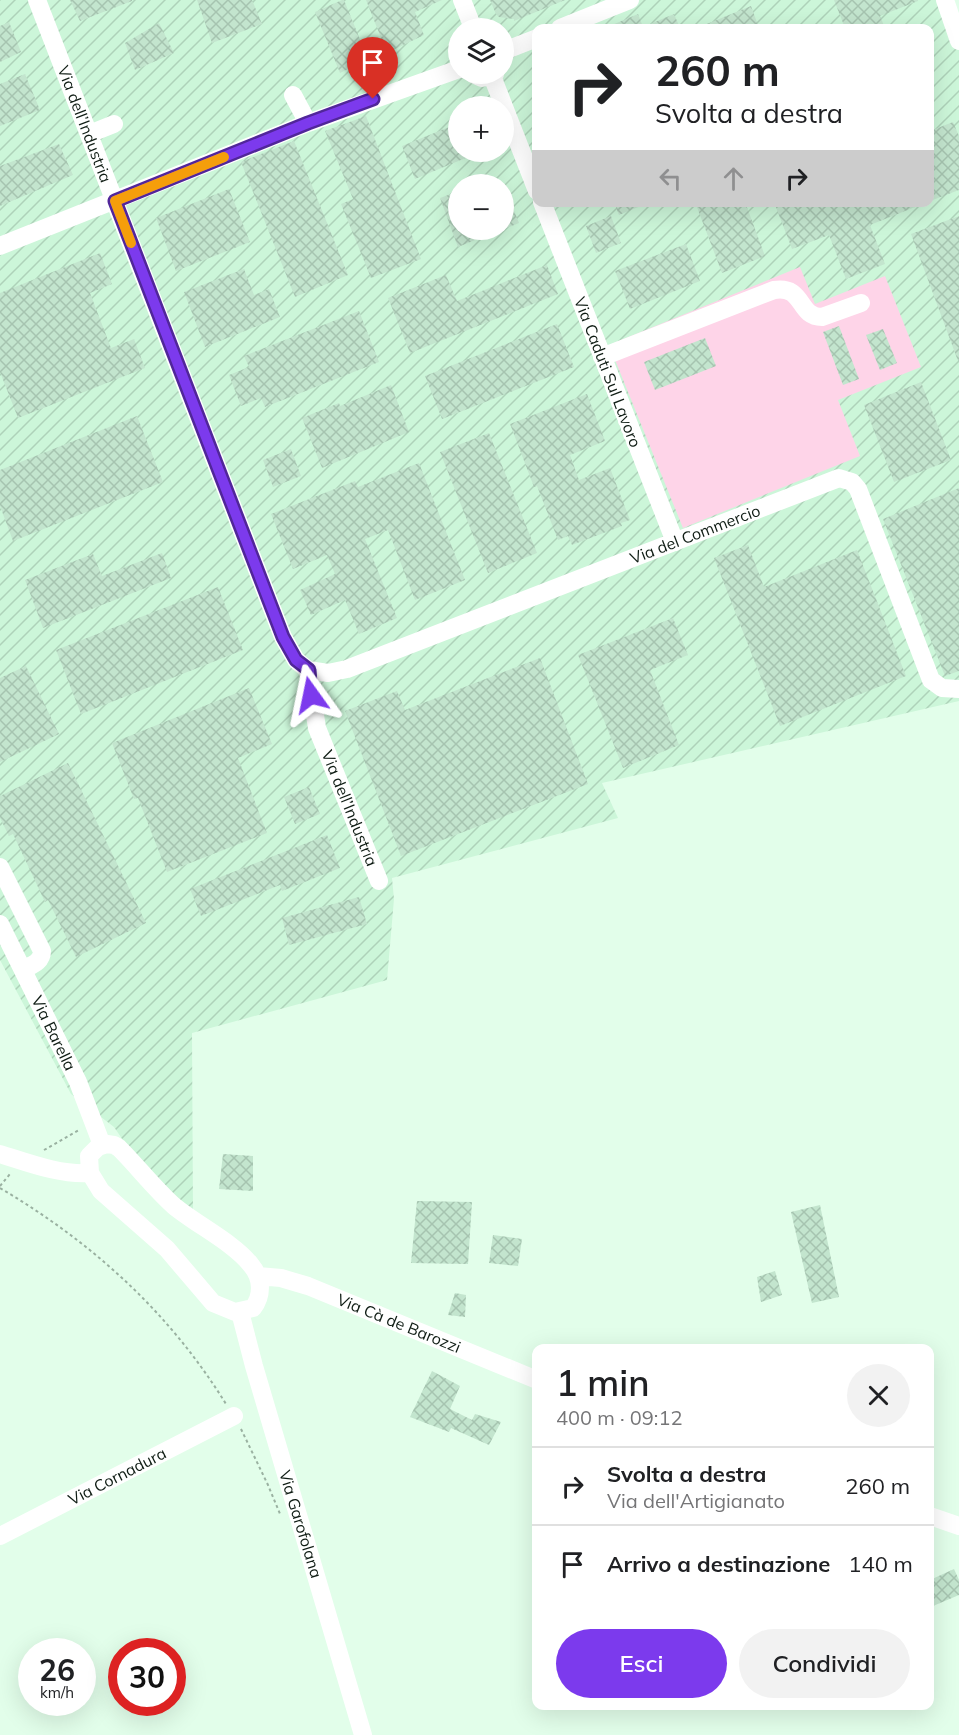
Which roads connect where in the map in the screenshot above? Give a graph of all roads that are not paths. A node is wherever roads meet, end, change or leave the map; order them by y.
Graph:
1 (37, 0) edge
2 (462, 0) edge
3 (630, 0) edge
4 (945, 0) edge
5 (469, 18) edge
6 (570, 24) edge
7 (532, 40) edge
8 (959, 41) edge
9 (514, 47) edge
10 (448, 73) edge
11 (497, 84) edge
12 (293, 95) dead end
13 (308, 123) junction
14 (114, 124) dead end
15 (89, 134) junction
16 (532, 177) edge
17 (115, 201) junction
18 (544, 207) edge
19 (0, 246) edge
20 (861, 303) dead end
21 (602, 357) junction
22 (675, 542) junction
23 (309, 670) junction
24 (959, 689) edge
25 (0, 867) edge
26 (379, 881) dead end
27 (0, 924) edge
28 (24, 969) junction
29 (102, 1145) junction
30 (0, 1154) edge
31 (90, 1173) junction
32 (258, 1276) junction
33 (240, 1312) junction
34 (532, 1378) edge
35 (234, 1416) dead end
36 (934, 1517) edge
37 (959, 1526) edge
38 (0, 1536) edge
39 (363, 1735) edge

1 - 15 street, Via dell’Industria
2 - 5 street
3 - 6 street
4 - 8 street
7 - 9 street
10 - 13 street
11 - 16 street
12 - 13 street
13 - 17 street
14 - 15 street
15 - 17 street, Via dell’Industria
17 - 19 street
17 - 23 street, Via dell’Industria
18 - 21 street, Via Caduti Sul Lavoro
20 - 21 street
21 - 22 street, Via Caduti Sul Lavoro
22 - 23 street, Via del Commercio
22 - 24 street, Via del Commercio
23 - 26 street, Via dell’Industria
25 - 28 street
27 - 28 street, Via Barella
28 - 29 street, Via Barella
29 - 31 street
29 - 32 street
30 - 31 street
31 - 33 street
32 - 33 street
32 - 34 street, Via Cà de Barozzi
33 - 39 street, Via Garofolana
35 - 38 street, Via Cornadura
36 - 37 street

